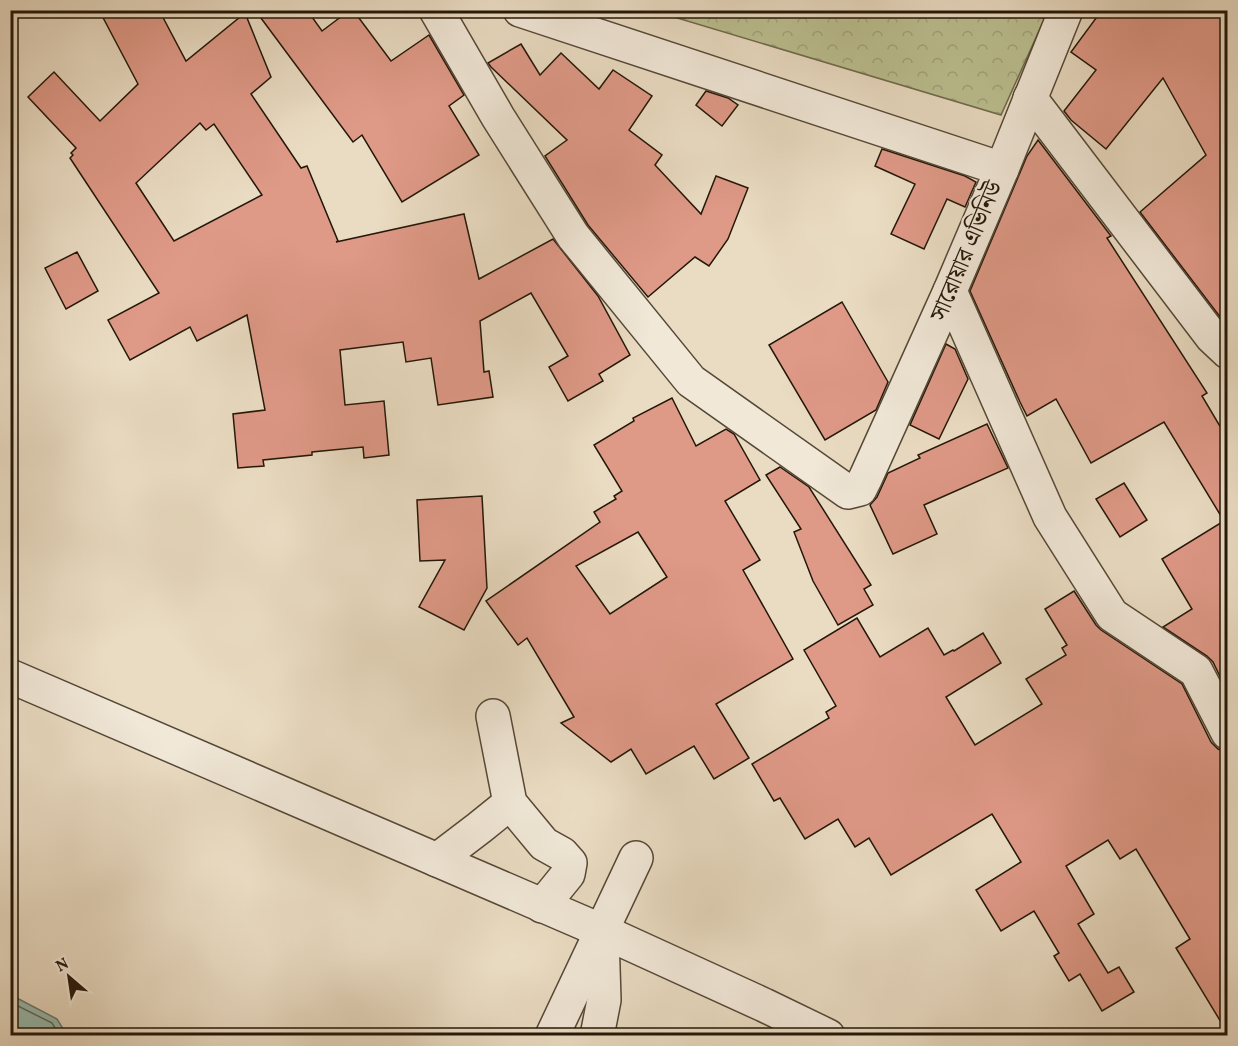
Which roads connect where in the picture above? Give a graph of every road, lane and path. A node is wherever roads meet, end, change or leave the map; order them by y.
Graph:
1 (436, 10) edge
2 (520, 10) edge
3 (1066, 10) edge
4 (1030, 98) junction
5 (1002, 169) junction
6 (950, 291) junction
7 (1227, 352) edge
8 (10, 676) edge
9 (493, 716) dead end
10 (1227, 733) edge
11 (510, 803) junction
12 (636, 858) dead end
13 (437, 860) junction
14 (542, 906) junction
15 (602, 931) junction
16 (552, 1035) edge
17 (597, 1035) edge
18 (828, 1035) edge

1 - 6 street, সারোয়ার এভিনিউ
2 - 5 street
3 - 4 street, সারোয়ার এভিনিউ
4 - 5 street, সারোয়ার এভিনিউ
4 - 7 street
5 - 6 street, সারোয়ার এভিনিউ
6 - 10 street
8 - 13 street
9 - 11 street
11 - 13 street
11 - 14 street
12 - 15 street
13 - 14 street
14 - 15 street
15 - 16 street
15 - 17 street
15 - 18 street

